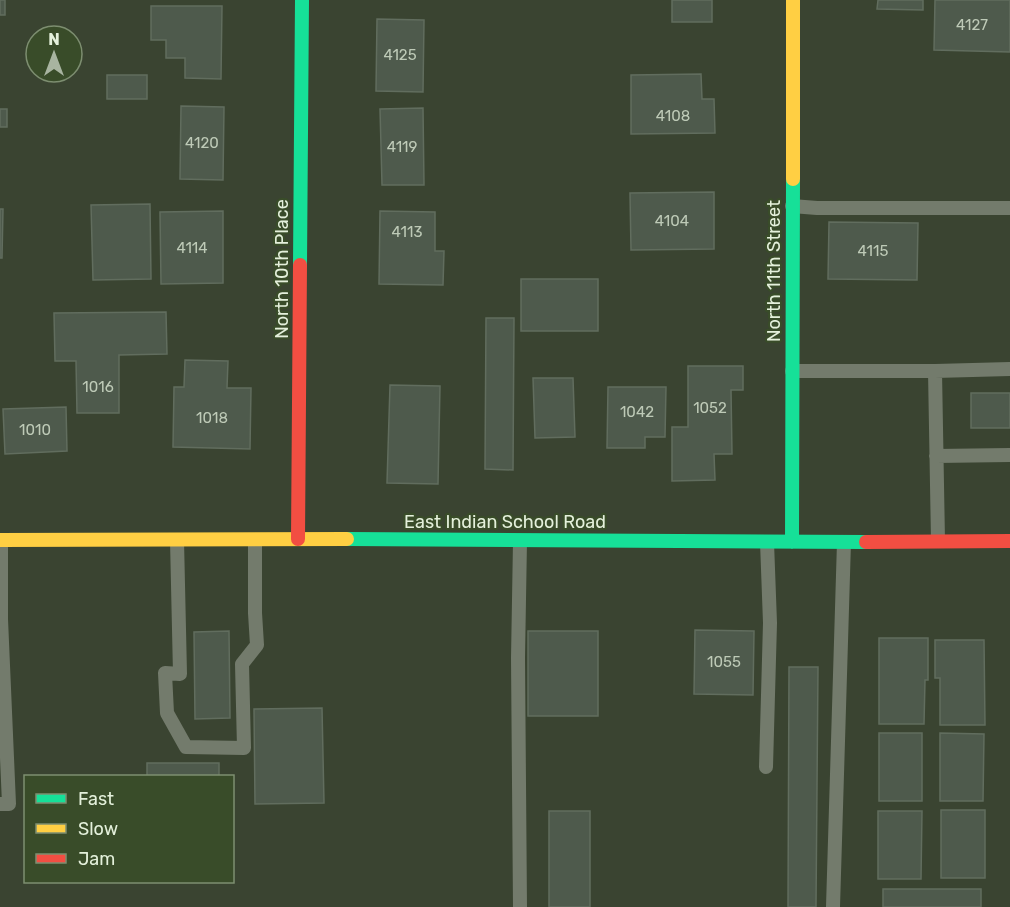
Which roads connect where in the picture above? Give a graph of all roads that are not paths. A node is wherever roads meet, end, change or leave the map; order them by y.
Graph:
1 (302, 0) edge
2 (793, 0) edge
3 (792, 206) junction
4 (1010, 208) edge
5 (1010, 369) edge
6 (792, 371) junction
7 (935, 371) junction
8 (1010, 455) edge
9 (936, 456) junction
10 (298, 539) junction
11 (1, 540) edge
12 (177, 540) junction
13 (255, 540) junction
14 (520, 541) junction
15 (938, 541) junction
16 (1010, 541) edge
17 (767, 542) junction
18 (792, 542) junction
19 (844, 542) junction
20 (766, 767) dead end
21 (0, 804) edge
22 (520, 907) edge
23 (833, 907) edge

1 - 10 street, North 10th Place
2 - 3 street, North 11th Street
3 - 4 lane
3 - 6 street, North 11th Street
5 - 7 lane
6 - 7 lane
6 - 18 street, North 11th Street
7 - 9 lane
8 - 9 lane
9 - 15 lane
10 - 13 street, East Indian School Road
10 - 14 street, East Indian School Road
11 - 12 street, East Indian School Road
11 - 21 lane
12 - 13 street, East Indian School Road
12 - 13 lane
14 - 17 street, East Indian School Road
14 - 22 lane
15 - 16 street, East Indian School Road
15 - 19 street, East Indian School Road
17 - 18 street, East Indian School Road
17 - 20 lane
18 - 19 street, East Indian School Road
19 - 23 lane

